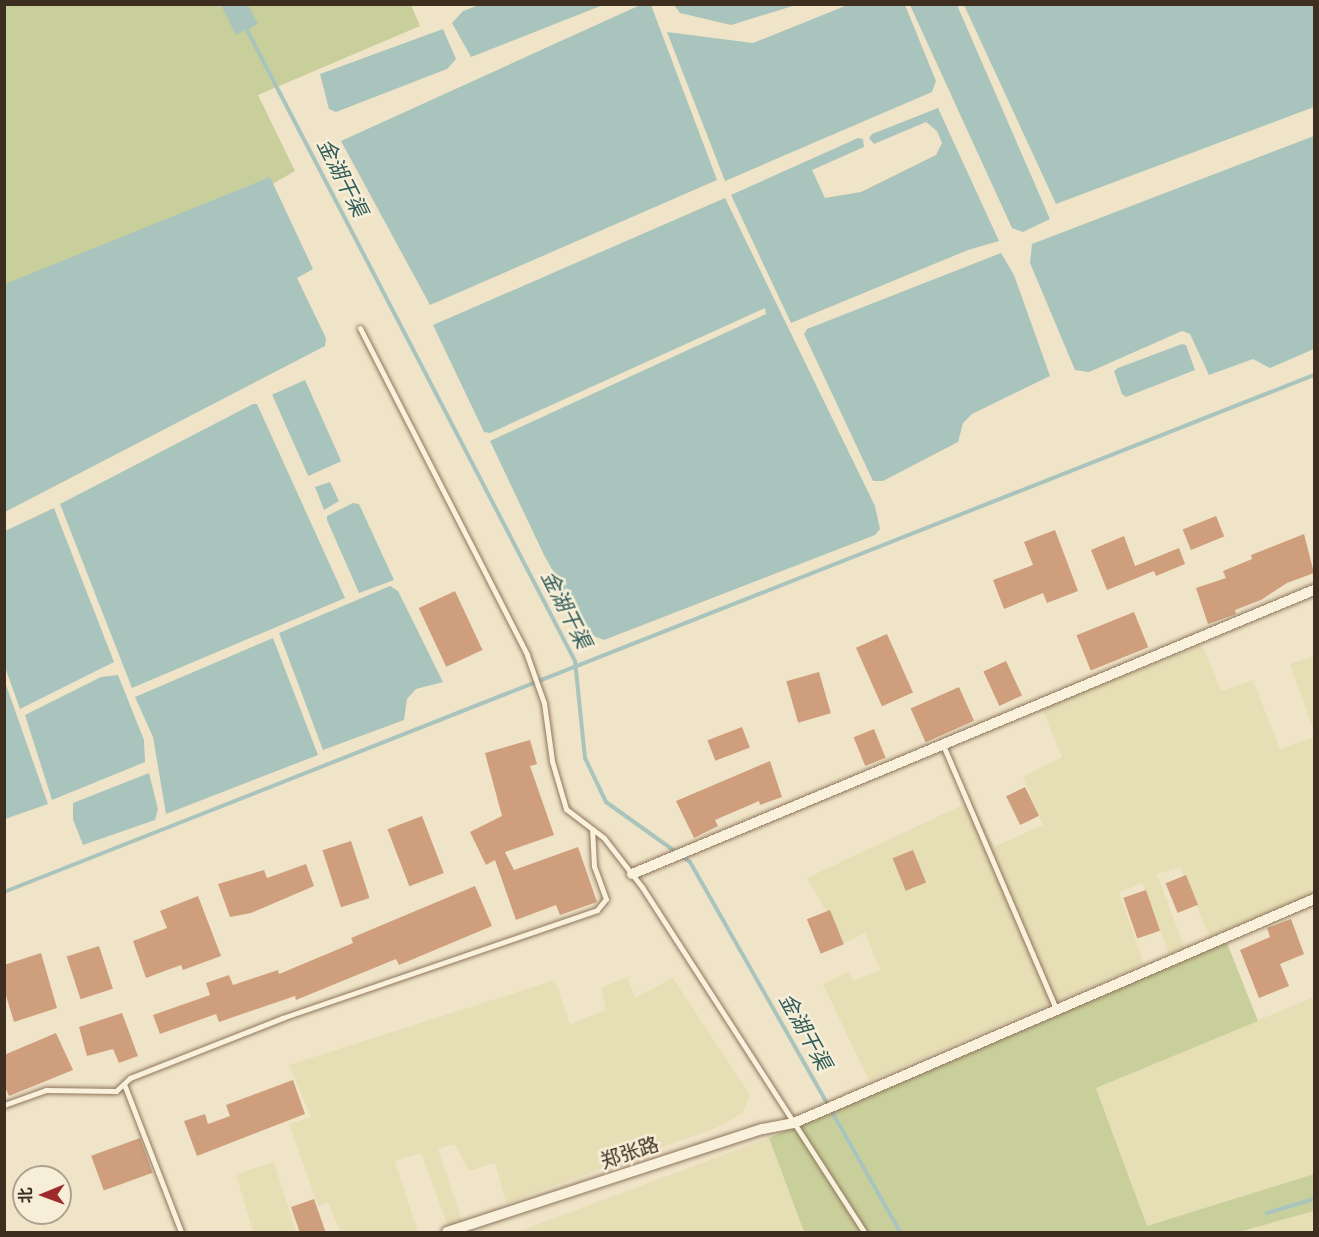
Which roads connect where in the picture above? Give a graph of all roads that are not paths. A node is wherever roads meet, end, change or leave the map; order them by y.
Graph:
1 (360, 328) dead end
2 (1314, 590) edge
3 (942, 744) junction
4 (592, 829) junction
5 (632, 874) junction
6 (1314, 899) edge
7 (1057, 1011) junction
8 (124, 1084) junction
9 (4, 1105) edge
10 (794, 1123) junction
11 (181, 1233) edge
12 (447, 1233) edge
13 (864, 1233) edge

1 - 4 lane
2 - 3 street
3 - 5 street
3 - 7 lane
4 - 5 lane
4 - 8 lane
5 - 10 lane
6 - 7 street, 郑张路
7 - 10 street, 郑张路
8 - 9 lane
8 - 11 lane
10 - 12 street, 郑张路
10 - 13 lane

